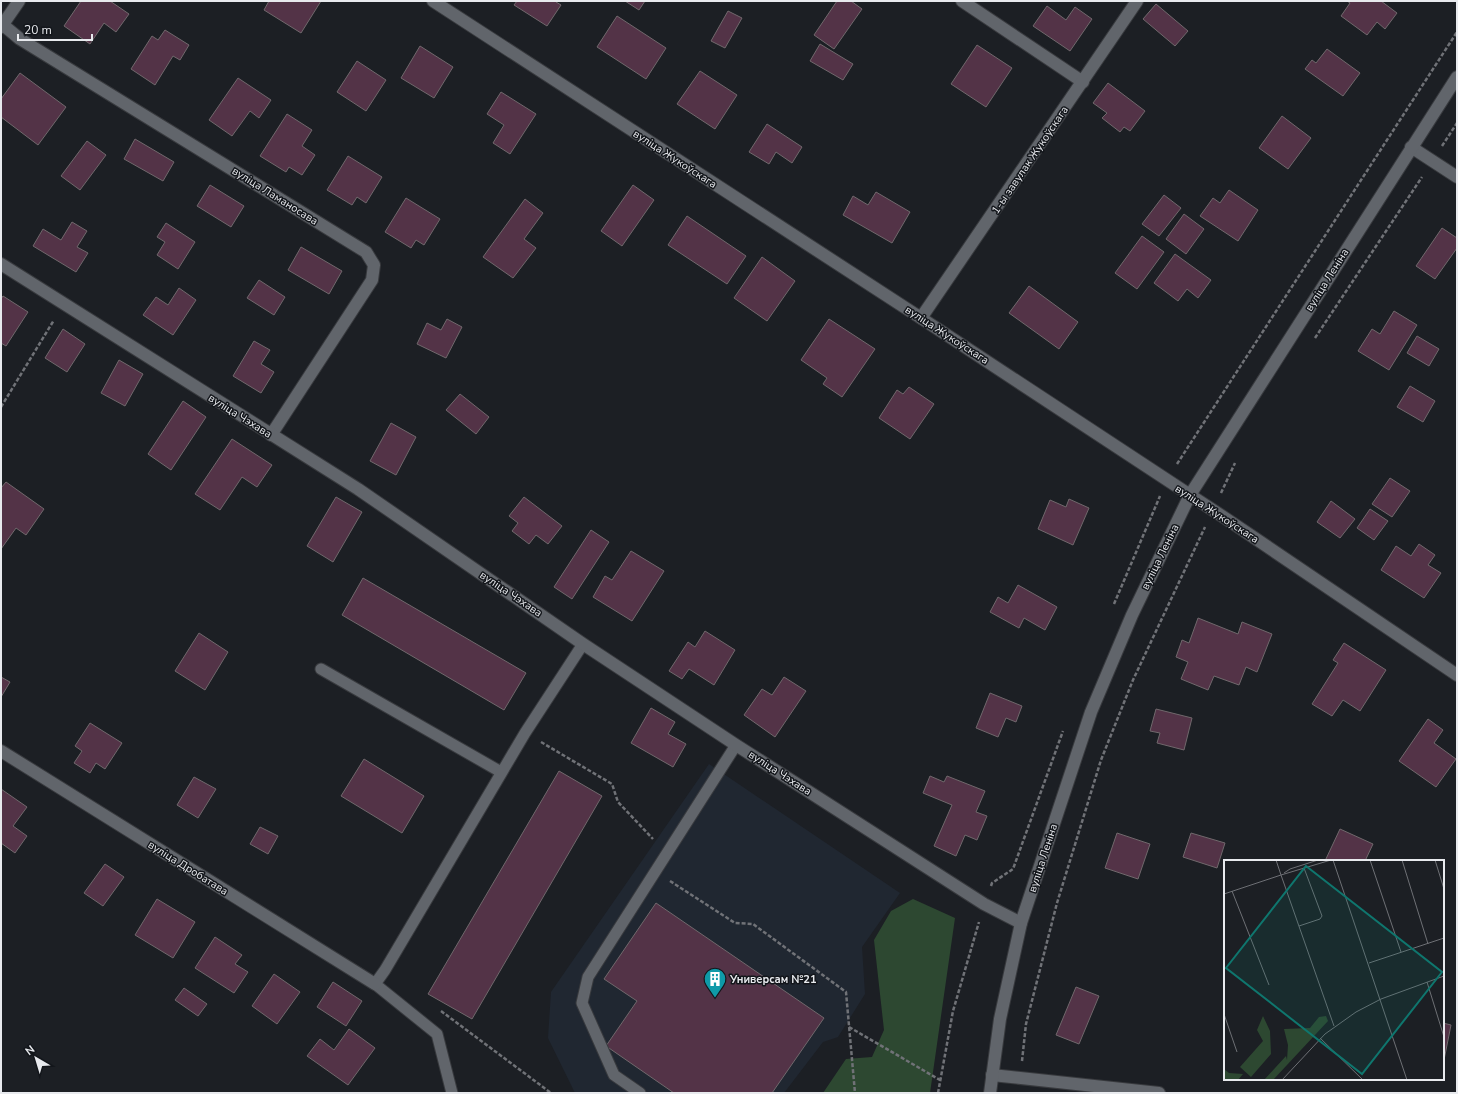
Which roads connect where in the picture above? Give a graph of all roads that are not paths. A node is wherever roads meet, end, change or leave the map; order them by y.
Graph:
1 (19, 1) edge
2 (433, 1) edge
3 (962, 1) edge
4 (1137, 1) edge
5 (2, 26) edge
6 (1457, 77) edge
7 (1083, 82) junction
8 (1411, 147) junction
9 (1457, 177) edge
10 (1, 264) edge
11 (921, 318) junction
12 (271, 435) junction
13 (1190, 496) junction
14 (584, 644) junction
15 (320, 669) dead end
16 (1457, 675) edge
17 (736, 745) junction
18 (1, 751) edge
19 (501, 772) junction
20 (1021, 923) junction
21 (375, 984) junction
22 (992, 1075) junction
23 (452, 1093) edge
24 (640, 1093) edge
25 (990, 1093) edge
26 (1159, 1093) edge

1 - 5 street
2 - 11 street, вуліца Жукоўскага
3 - 7 street
4 - 7 street, 1-ы завулак Жукоўскага
5 - 12 street, вуліца Ламаносава
6 - 8 street, вуліца Леніна
7 - 11 street, 1-ы завулак Жукоўскага
8 - 9 street
8 - 13 street, вуліца Леніна
10 - 12 street, вуліца Чэхава
11 - 13 street, вуліца Жукоўскага
12 - 14 street, вуліца Чэхава
13 - 16 street, вуліца Жукоўскага
13 - 20 street, вуліца Леніна
14 - 17 street, вуліца Чэхава
14 - 19 lane
15 - 19 lane
17 - 20 street, вуліца Чэхава
17 - 24 lane
18 - 21 street, вуліца Дробатава
19 - 21 lane
20 - 22 street, вуліца Леніна
21 - 23 lane
22 - 25 street, вуліца Леніна
22 - 26 street

